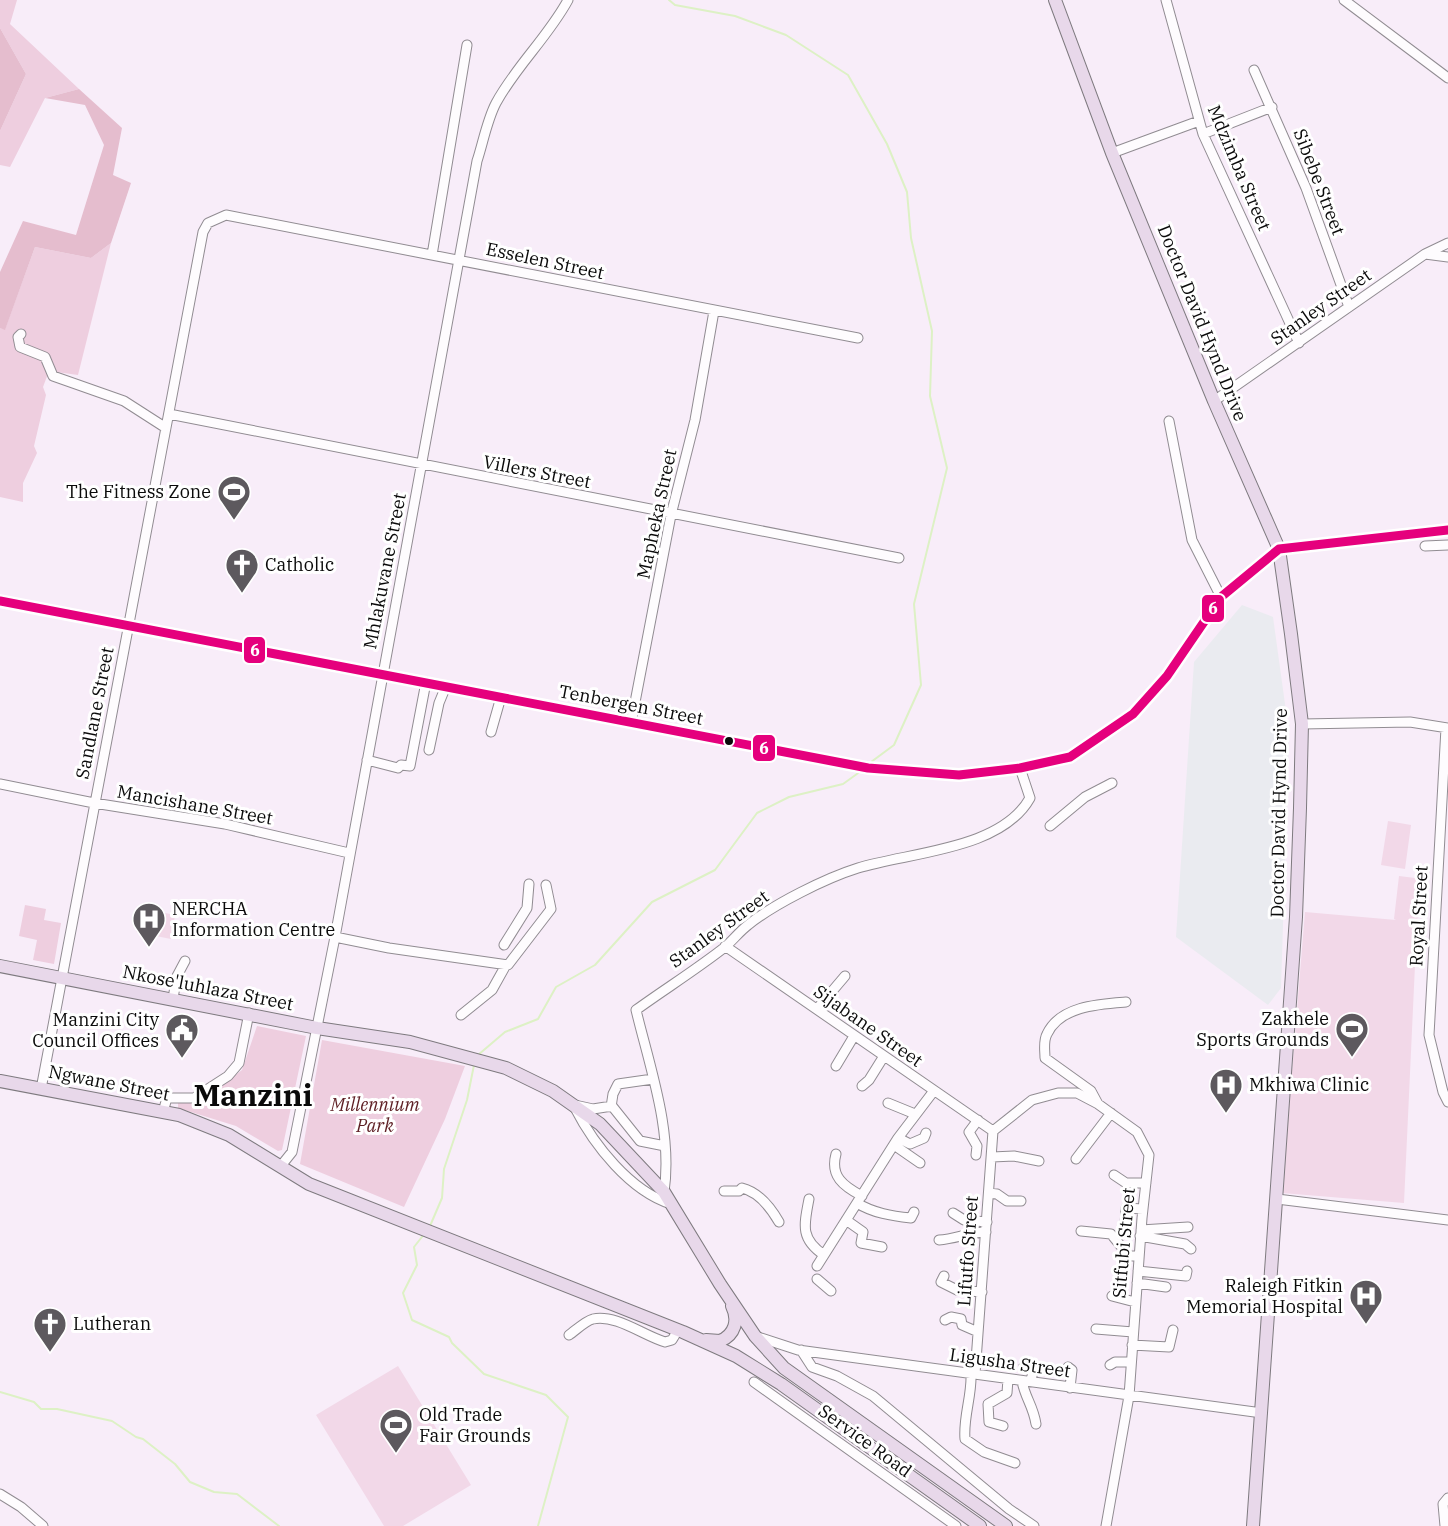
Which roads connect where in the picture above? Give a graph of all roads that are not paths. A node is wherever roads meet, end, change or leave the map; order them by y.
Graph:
1 (568, 0) edge
2 (1055, 0) edge
3 (1166, 0) edge
4 (1344, 0) edge
5 (467, 45) dead end
6 (1254, 70) dead end
7 (1448, 78) edge
8 (1272, 107) junction
9 (1199, 122) junction
10 (1203, 134) junction
11 (1112, 153) junction
12 (226, 215) joint
13 (1448, 243) edge
14 (1425, 254) junction
15 (432, 255) junction
16 (1448, 257) edge
17 (459, 260) junction
18 (1349, 307) junction
19 (714, 311) junction
20 (21, 334) dead end
21 (858, 338) dead end
22 (1299, 343) junction
23 (1214, 401) junction
24 (169, 414) junction
25 (1169, 421) dead end
26 (166, 428) junction
27 (421, 466) junction
28 (671, 515) junction
29 (1448, 530) edge
30 (1448, 545) edge
31 (1425, 546) dead end
32 (1279, 549) junction
33 (899, 558) dead end
34 (1221, 597) junction
35 (0, 601) edge
36 (128, 626) junction
37 (382, 673) junction
38 (426, 682) junction
39 (446, 686) junction
40 (501, 697) junction
41 (631, 723) junction
42 (1302, 724) junction
43 (1447, 728) edge
44 (491, 732) dead end
45 (429, 750) dead end
46 (367, 760) junction
47 (1020, 768) junction
48 (1112, 783) dead end
49 (0, 784) edge
50 (94, 803) junction
51 (1050, 826) dead end
52 (349, 853) junction
53 (529, 884) dead end
54 (546, 885) dead end
55 (334, 937) junction
56 (504, 945) dead end
57 (725, 946) junction
58 (185, 961) dead end
59 (506, 964) junction
60 (0, 966) edge
61 (845, 975) dead end
62 (63, 978) junction
63 (173, 998) junction
64 (1126, 1002) dead end
65 (817, 1010) junction
66 (249, 1013) junction
67 (461, 1015) dead end
68 (316, 1028) junction
69 (854, 1036) junction
70 (884, 1056) junction
71 (836, 1066) dead end
72 (653, 1079) junction
73 (0, 1081) edge
74 (862, 1086) dead end
75 (41, 1089) junction
76 (933, 1092) junction
77 (1448, 1102) edge
78 (888, 1103) dead end
79 (1098, 1104) junction
80 (573, 1105) junction
81 (611, 1107) junction
82 (163, 1112) junction
83 (1111, 1113) junction
84 (915, 1114) junction
85 (978, 1120) junction
86 (993, 1131) junction
87 (926, 1133) dead end
88 (896, 1141) junction
89 (665, 1146) junction
90 (836, 1154) dead end
91 (976, 1155) dead end
92 (992, 1157) junction
93 (1076, 1159) dead end
94 (1039, 1161) dead end
95 (921, 1163) dead end
96 (280, 1167) junction
97 (1114, 1175) dead end
98 (1146, 1184) junction
99 (724, 1191) dead end
100 (664, 1192) junction
101 (989, 1193) junction
102 (809, 1199) dead end
103 (859, 1199) junction
104 (1277, 1199) junction
105 (1021, 1201) dead end
106 (671, 1204) junction
107 (1143, 1209) junction
108 (914, 1212) dead end
109 (953, 1212) dead end
110 (846, 1220) junction
111 (1448, 1220) edge
112 (779, 1222) dead end
113 (1125, 1226) dead end
114 (986, 1227) junction
115 (1188, 1227) dead end
116 (1081, 1231) dead end
117 (1141, 1233) junction
118 (939, 1240) dead end
119 (882, 1248) dead end
120 (1191, 1249) dead end
121 (824, 1255) junction
122 (1139, 1256) junction
123 (817, 1266) dead end
124 (1138, 1271) junction
125 (1187, 1271) dead end
126 (944, 1276) dead end
127 (818, 1279) dead end
128 (1137, 1283) junction
129 (720, 1284) junction
130 (1166, 1287) dead end
131 (831, 1291) dead end
132 (982, 1292) junction
133 (1112, 1296) dead end
134 (1135, 1302) junction
135 (945, 1320) dead end
136 (1096, 1329) dead end
137 (1173, 1330) dead end
138 (681, 1331) junction
139 (978, 1332) junction
140 (1133, 1332) junction
141 (569, 1335) dead end
142 (755, 1336) junction
143 (1132, 1345) junction
144 (801, 1350) junction
145 (1131, 1362) junction
146 (1110, 1365) dead end
147 (1024, 1366) dead end
148 (1068, 1367) dead end
149 (973, 1374) junction
150 (1008, 1379) junction
151 (754, 1382) dead end
152 (1027, 1382) junction
153 (1070, 1388) junction
154 (1129, 1396) junction
155 (1262, 1413) junction
156 (1036, 1424) dead end
157 (1003, 1426) dead end
158 (1014, 1463) dead end
159 (0, 1494) edge
160 (1448, 1498) edge
161 (42, 1526) edge
162 (956, 1526) edge
163 (980, 1526) edge
164 (1006, 1526) edge
165 (1034, 1526) edge
166 (1106, 1526) edge
167 (1253, 1526) edge
168 (1444, 1526) edge

1 - 17 street, Mhlakuvane Street
2 - 11 main road, Doctor David Hynd Drive
3 - 9 street, Mdzimba Street
4 - 7 street
5 - 15 street
6 - 8 street, Sibebe Street
8 - 10 street
8 - 18 street, Sibebe Street
9 - 10 street, Mdzimba Street
9 - 11 street
10 - 22 street, Mdzimba Street
11 - 23 main road, Doctor David Hynd Drive
12 - 15 street, Esselen Street
12 - 24 street, Sandlane Street
13 - 14 street, Stanley Street
14 - 16 street
14 - 18 street, Stanley Street
15 - 17 street, Esselen Street
17 - 19 street, Esselen Street
17 - 27 street, Mhlakuvane Street
18 - 22 street, Stanley Street
19 - 21 street, Esselen Street
19 - 28 street, Mapheka Street
20 - 26 street
22 - 23 street, Stanley Street
23 - 32 main road, Doctor David Hynd Drive
24 - 26 street, Sandlane Street
24 - 27 street, Villers Street
25 - 34 street
26 - 36 street, Sandlane Street
27 - 28 street, Villers Street
27 - 37 street, Mhlakuvane Street
28 - 33 street, Villers Street
28 - 41 street, Mapheka Street
29 - 32 street
30 - 31 street
32 - 34 street, Tenbergen Street
32 - 42 main road, Doctor David Hynd Drive
34 - 47 street, Tenbergen Street
35 - 36 street, Tenbergen Street
36 - 37 street, Tenbergen Street
36 - 50 street, Sandlane Street
37 - 38 street, Tenbergen Street
37 - 46 street, Mhlakuvane Street
38 - 39 street, Tenbergen Street
38 - 46 street
39 - 40 street, Tenbergen Street
39 - 45 street
40 - 41 street, Tenbergen Street
40 - 44 street
41 - 47 street, Tenbergen Street
42 - 43 street
42 - 104 main road, Doctor David Hynd Drive
43 - 77 street, Royal Street
46 - 52 street, Mhlakuvane Street
47 - 57 street, Stanley Street
48 - 51 street
49 - 50 street, Mancishane Street
50 - 52 street, Mancishane Street
50 - 62 street, Sandlane Street
52 - 55 street, Mhlakuvane Street
53 - 56 street
54 - 59 street
55 - 59 street
55 - 68 street, Mhlakuvane Street
57 - 65 street, Sijabane Street
57 - 72 street, Stanley Street
58 - 63 street
59 - 67 street
60 - 62 main road, Nkose'luhlaza Street
61 - 65 street
62 - 63 main road, Nkose'luhlaza Street
62 - 75 street, Sandlane Street
63 - 66 main road, Nkose'luhlaza Street
64 - 79 street
65 - 69 street, Sijabane Street
66 - 68 main road, Nkose'luhlaza Street
66 - 82 street
68 - 80 main road, Nkose'luhlaza Street
68 - 96 street, Mhlakuvane Street
69 - 70 street, Sijabane Street
69 - 71 street
70 - 74 street
70 - 76 street, Sijabane Street
72 - 81 street
72 - 89 street, Stanley Street
73 - 75 main road, Ngwane Street
75 - 82 main road, Ngwane Street
76 - 84 street
76 - 85 street, Sijabane Street
78 - 84 street
79 - 83 street, Sitfubi Street
79 - 86 street, Sitfubi Street
80 - 81 street
80 - 100 main road, Nkose'luhlaza Street
80 - 106 street
81 - 89 street
82 - 96 main road, Ngwane Street
83 - 93 street
83 - 98 street, Sitfubi Street
84 - 88 street
85 - 86 street, Sijabane Street
85 - 91 street
86 - 92 street, Lifutfo Street
87 - 88 street
88 - 95 street
88 - 103 street
89 - 100 street, Stanley Street
90 - 103 street
92 - 94 street
92 - 101 street, Lifutfo Street
96 - 138 main road, Ngwane Street
97 - 98 street
98 - 107 street, Sitfubi Street
99 - 112 street
100 - 106 main road, Nkose'luhlaza Street
101 - 105 street
101 - 114 street, Lifutfo Street
102 - 121 street
103 - 108 street
103 - 110 street
104 - 111 street
104 - 155 main road, Doctor David Hynd Drive
106 - 129 main road, Nkose'luhlaza Street
107 - 113 street
107 - 117 street, Sitfubi Street
109 - 114 street
110 - 119 street
110 - 121 street
114 - 118 street
114 - 132 street, Lifutfo Street
115 - 117 street
116 - 122 street
117 - 120 street
117 - 122 street, Sitfubi Street
121 - 123 street
122 - 124 street, Sitfubi Street
124 - 125 street
124 - 128 street, Sitfubi Street
126 - 132 street
127 - 131 street
128 - 130 street
128 - 134 street, Sitfubi Street
129 - 138 main road
129 - 142 main road
132 - 139 street, Lifutfo Street
133 - 134 street
134 - 140 street, Sitfubi Street
135 - 139 street
136 - 140 street
137 - 143 street
138 - 141 street
138 - 163 main road
139 - 149 street, Lifutfo Street
140 - 143 street, Sitfubi Street
142 - 144 street, Ligusha Street
142 - 164 main road
143 - 145 street, Sitfubi Street
144 - 149 street, Ligusha Street
144 - 165 street
145 - 146 street
145 - 154 street, Sitfubi Street
147 - 152 street
148 - 153 street
149 - 150 street, Ligusha Street
149 - 158 street, Lifutfo Street
150 - 152 street, Ligusha Street
150 - 157 street
151 - 162 street, Service Road
152 - 153 street, Ligusha Street
152 - 156 street
153 - 154 street, Ligusha Street
154 - 155 street, Ligusha Street
154 - 166 street, Sitfubi Street
155 - 167 main road, Doctor David Hynd Drive
159 - 161 street
160 - 168 street

